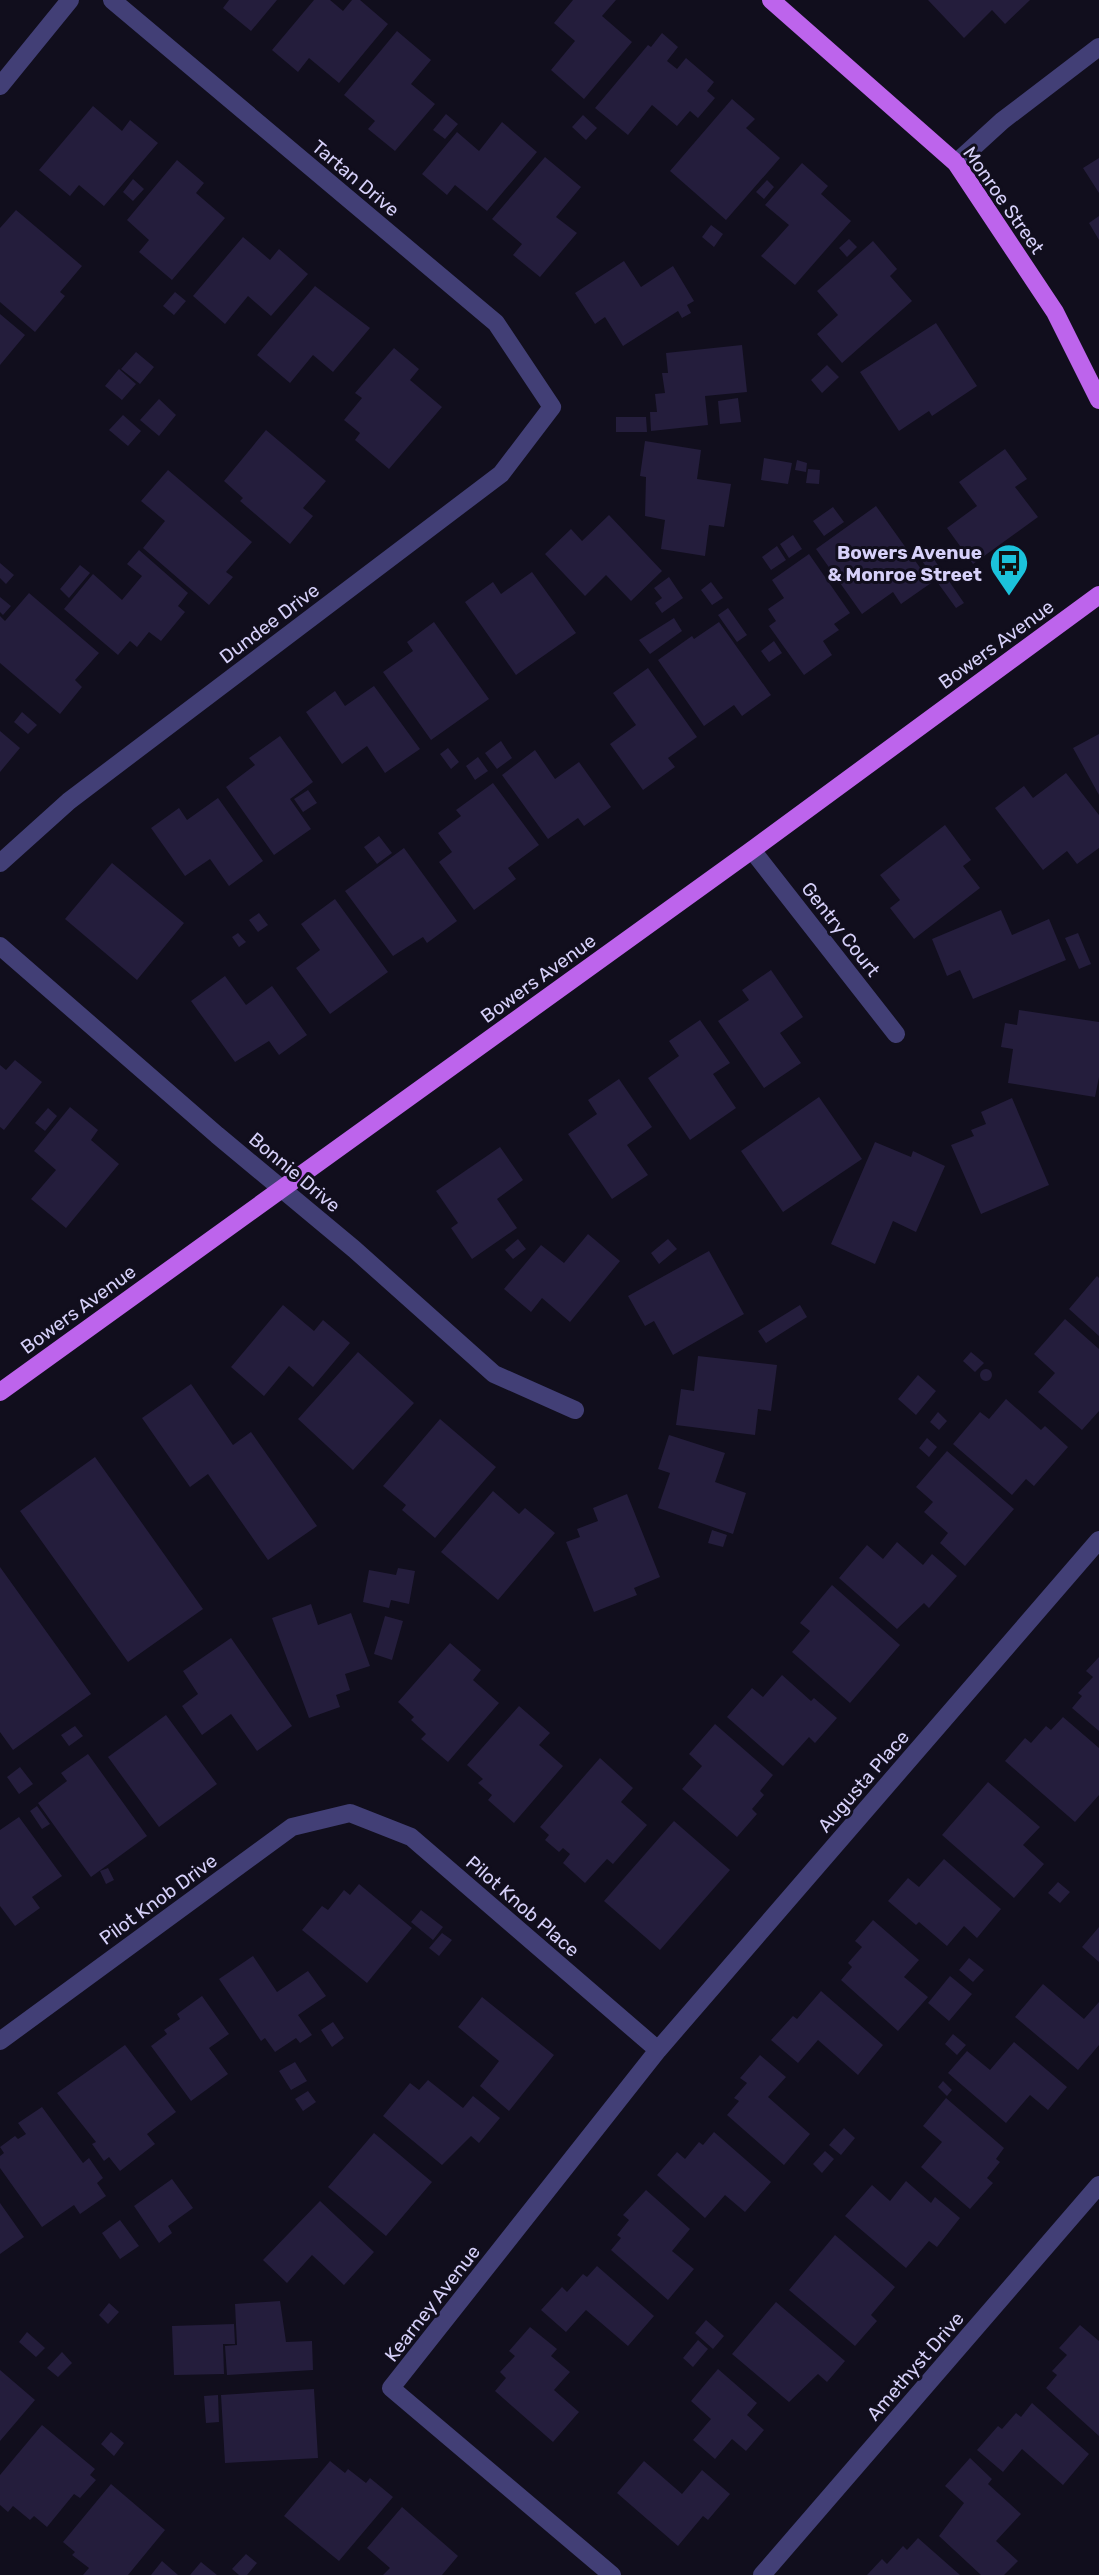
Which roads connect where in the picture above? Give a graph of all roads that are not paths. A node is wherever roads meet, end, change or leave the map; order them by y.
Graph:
1 (70, 0) edge
2 (112, 0) edge
3 (771, 0) edge
4 (1099, 47) edge
5 (0, 86) edge
6 (957, 163) junction
7 (1099, 400) edge
8 (552, 407) joint
9 (1099, 595) edge
10 (752, 850) junction
11 (0, 863) edge
12 (0, 946) edge
13 (896, 1034) dead end
14 (282, 1187) junction
15 (0, 1392) edge
16 (575, 1410) dead end
17 (1099, 1540) edge
18 (350, 1813) joint
19 (0, 2041) edge
20 (658, 2050) junction
21 (1099, 2185) edge
22 (612, 2575) edge
23 (762, 2575) edge

1 - 5 street
2 - 8 street, Tartan Drive
3 - 6 main road, Monroe Street
4 - 6 street
6 - 7 main road, Monroe Street
8 - 11 street, Dundee Drive
9 - 10 main road, Bowers Avenue
10 - 13 street, Gentry Court
10 - 14 main road, Bowers Avenue
12 - 14 street, Bonnie Drive
14 - 15 main road, Bowers Avenue
14 - 16 street, Bonnie Drive
17 - 20 street, Augusta Place
18 - 19 street, Pilot Knob Drive
18 - 20 street, Pilot Knob Place
20 - 22 street, Kearney Avenue
21 - 23 street, Amethyst Drive

